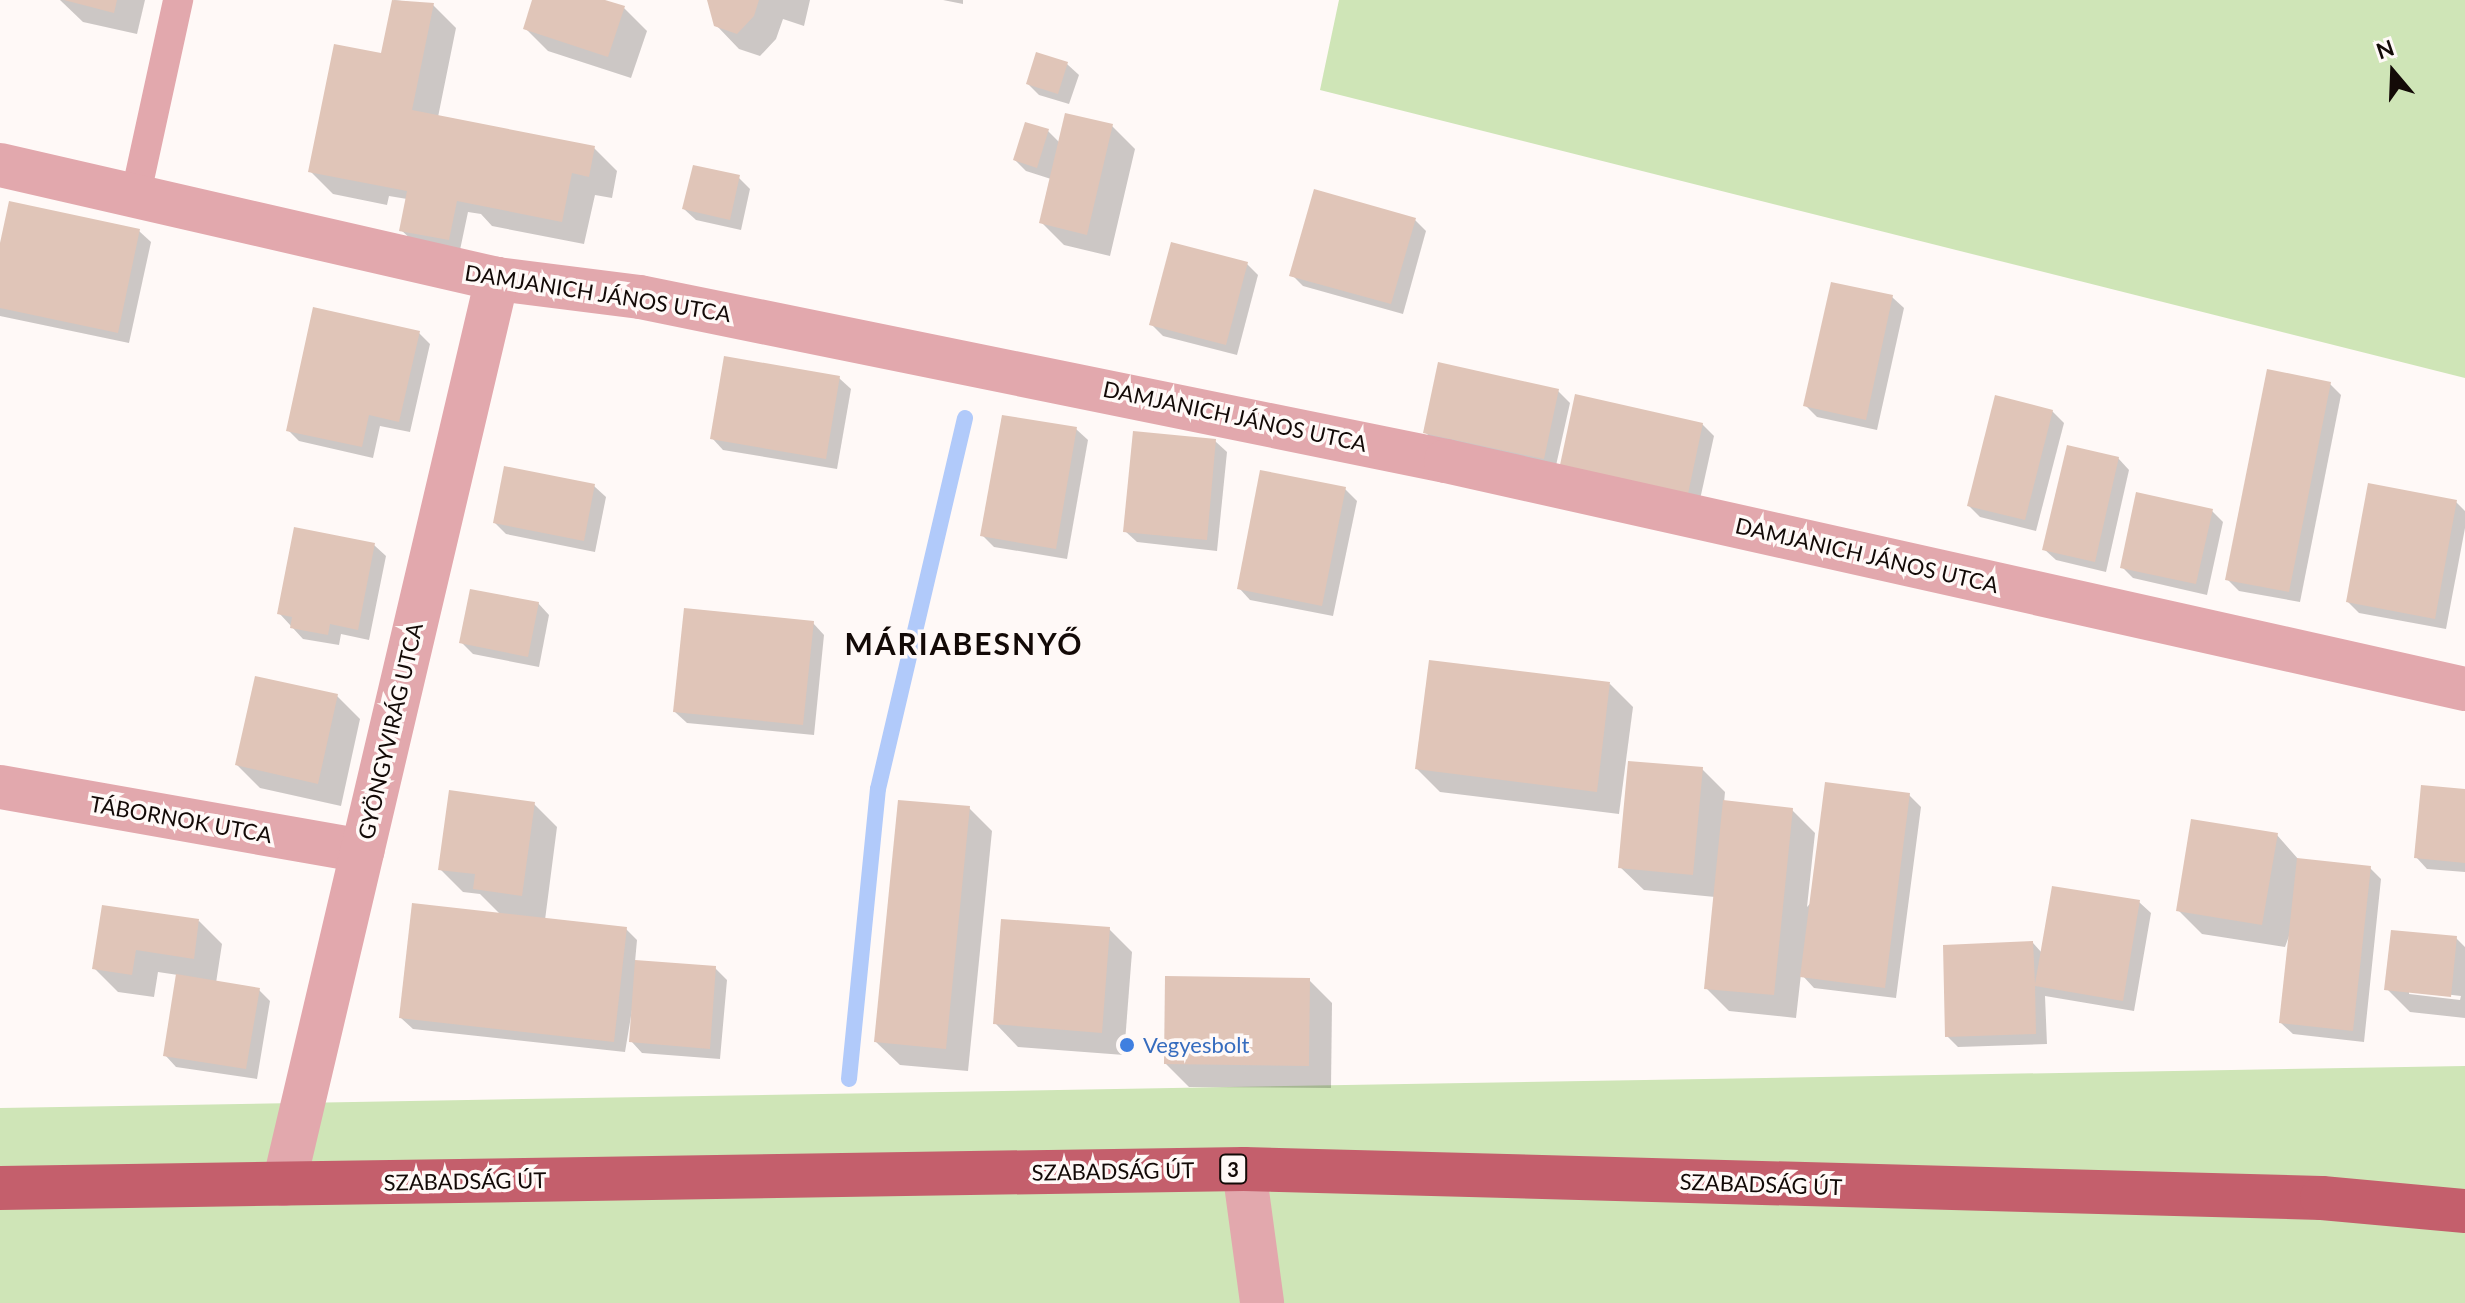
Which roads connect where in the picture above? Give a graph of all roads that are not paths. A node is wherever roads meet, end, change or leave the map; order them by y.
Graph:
1 (178, 0) edge
2 (0, 165) edge
3 (135, 198) junction
4 (497, 279) junction
5 (2465, 689) edge
6 (0, 787) edge
7 (362, 851) junction
8 (1244, 1169) junction
9 (284, 1184) junction
10 (0, 1188) edge
11 (2465, 1211) edge
12 (1262, 1303) edge

1 - 3 lane
2 - 3 street, DAMJANICH JÁNOS UTCA
3 - 4 street, DAMJANICH JÁNOS UTCA
4 - 5 street, DAMJANICH JÁNOS UTCA
4 - 7 street, GYÖNGYVIRÁG UTCA
6 - 7 street, TÁBORNOK UTCA
7 - 9 street, GYÖNGYVIRÁG UTCA
8 - 9 main road, SZABADSÁG ÚT / 3
8 - 11 main road, SZABADSÁG ÚT / 3
8 - 12 street
9 - 10 main road, SZABADSÁG ÚT / 3

